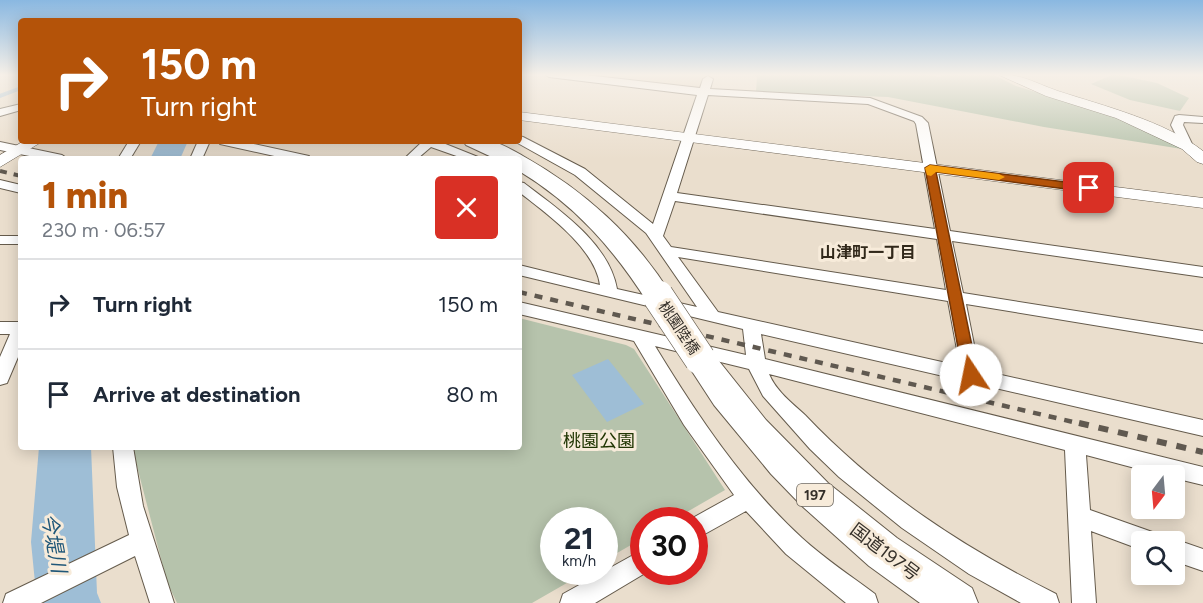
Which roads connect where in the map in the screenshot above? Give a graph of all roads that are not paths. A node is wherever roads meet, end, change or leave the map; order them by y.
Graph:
1 (700, 102) edge
2 (865, 102) edge
3 (1081, 102) edge
4 (18, 108) edge
5 (0, 113) edge
6 (522, 116) edge
7 (1203, 120) edge
8 (688, 137) junction
9 (522, 142) edge
10 (30, 144) edge
11 (238, 144) edge
12 (425, 144) edge
13 (433, 144) edge
14 (480, 144) edge
15 (0, 146) edge
16 (1187, 146) junction
17 (21, 150) junction
18 (48, 156) edge
19 (292, 156) edge
20 (413, 156) edge
21 (468, 156) edge
22 (507, 156) edge
23 (1203, 159) edge
24 (0, 162) edge
25 (522, 164) edge
26 (930, 168) junction
27 (0, 184) edge
28 (18, 188) edge
29 (522, 188) edge
30 (670, 195) junction
31 (1203, 203) edge
32 (943, 235) junction
33 (656, 236) junction
34 (0, 240) edge
35 (18, 240) edge
36 (669, 251) junction
37 (522, 271) edge
38 (1203, 272) edge
39 (609, 293) junction
40 (956, 298) junction
41 (522, 309) edge
42 (713, 317) junction
43 (751, 325) junction
44 (0, 328) edge
45 (18, 329) edge
46 (18, 336) edge
47 (640, 336) junction
48 (1203, 338) edge
49 (700, 359) joint
50 (756, 364) junction
51 (971, 375) junction
52 (0, 378) edge
53 (1203, 428) edge
54 (1075, 445) junction
55 (123, 450) edge
56 (1203, 476) edge
57 (748, 498) junction
58 (1079, 516) junction
59 (708, 522) edge
60 (1131, 535) edge
61 (141, 541) junction
62 (1185, 554) edge
63 (1203, 561) edge
64 (630, 568) edge
65 (15, 603) edge
66 (162, 603) edge
67 (572, 603) edge
68 (866, 603) edge
69 (957, 603) edge
70 (1047, 603) edge
71 (1084, 603) edge

1 - 8 street
2 - 26 street
3 - 16 street
4 - 5 street
6 - 8 street
7 - 16 street
8 - 26 street
8 - 30 street
9 - 33 street
10 - 17 street
11 - 19 street
12 - 20 street
13 - 21 street
14 - 22 highway
15 - 17 street
16 - 23 street
17 - 18 street
17 - 24 street
25 - 49 highway, 桃園陸橋 / 197, bridge
26 - 31 street
26 - 32 street
27 - 28 street
29 - 39 street
30 - 32 street
30 - 33 street
32 - 38 street
32 - 40 street
33 - 36 street
34 - 35 street
36 - 40 street
36 - 42 street
37 - 39 street
39 - 42 street
40 - 48 street
40 - 51 street
41 - 47 street
42 - 43 street
43 - 50 street
43 - 51 street
44 - 45 street
46 - 52 street
47 - 50 street
47 - 57 street
49 - 69 highway, 国道197号 / 197
50 - 54 street
50 - 70 street
51 - 53 street
54 - 56 street
54 - 58 street
55 - 61 street
57 - 59 street
57 - 68 street
58 - 60 street
58 - 71 street
61 - 65 street
61 - 66 street
62 - 63 street
64 - 67 street

